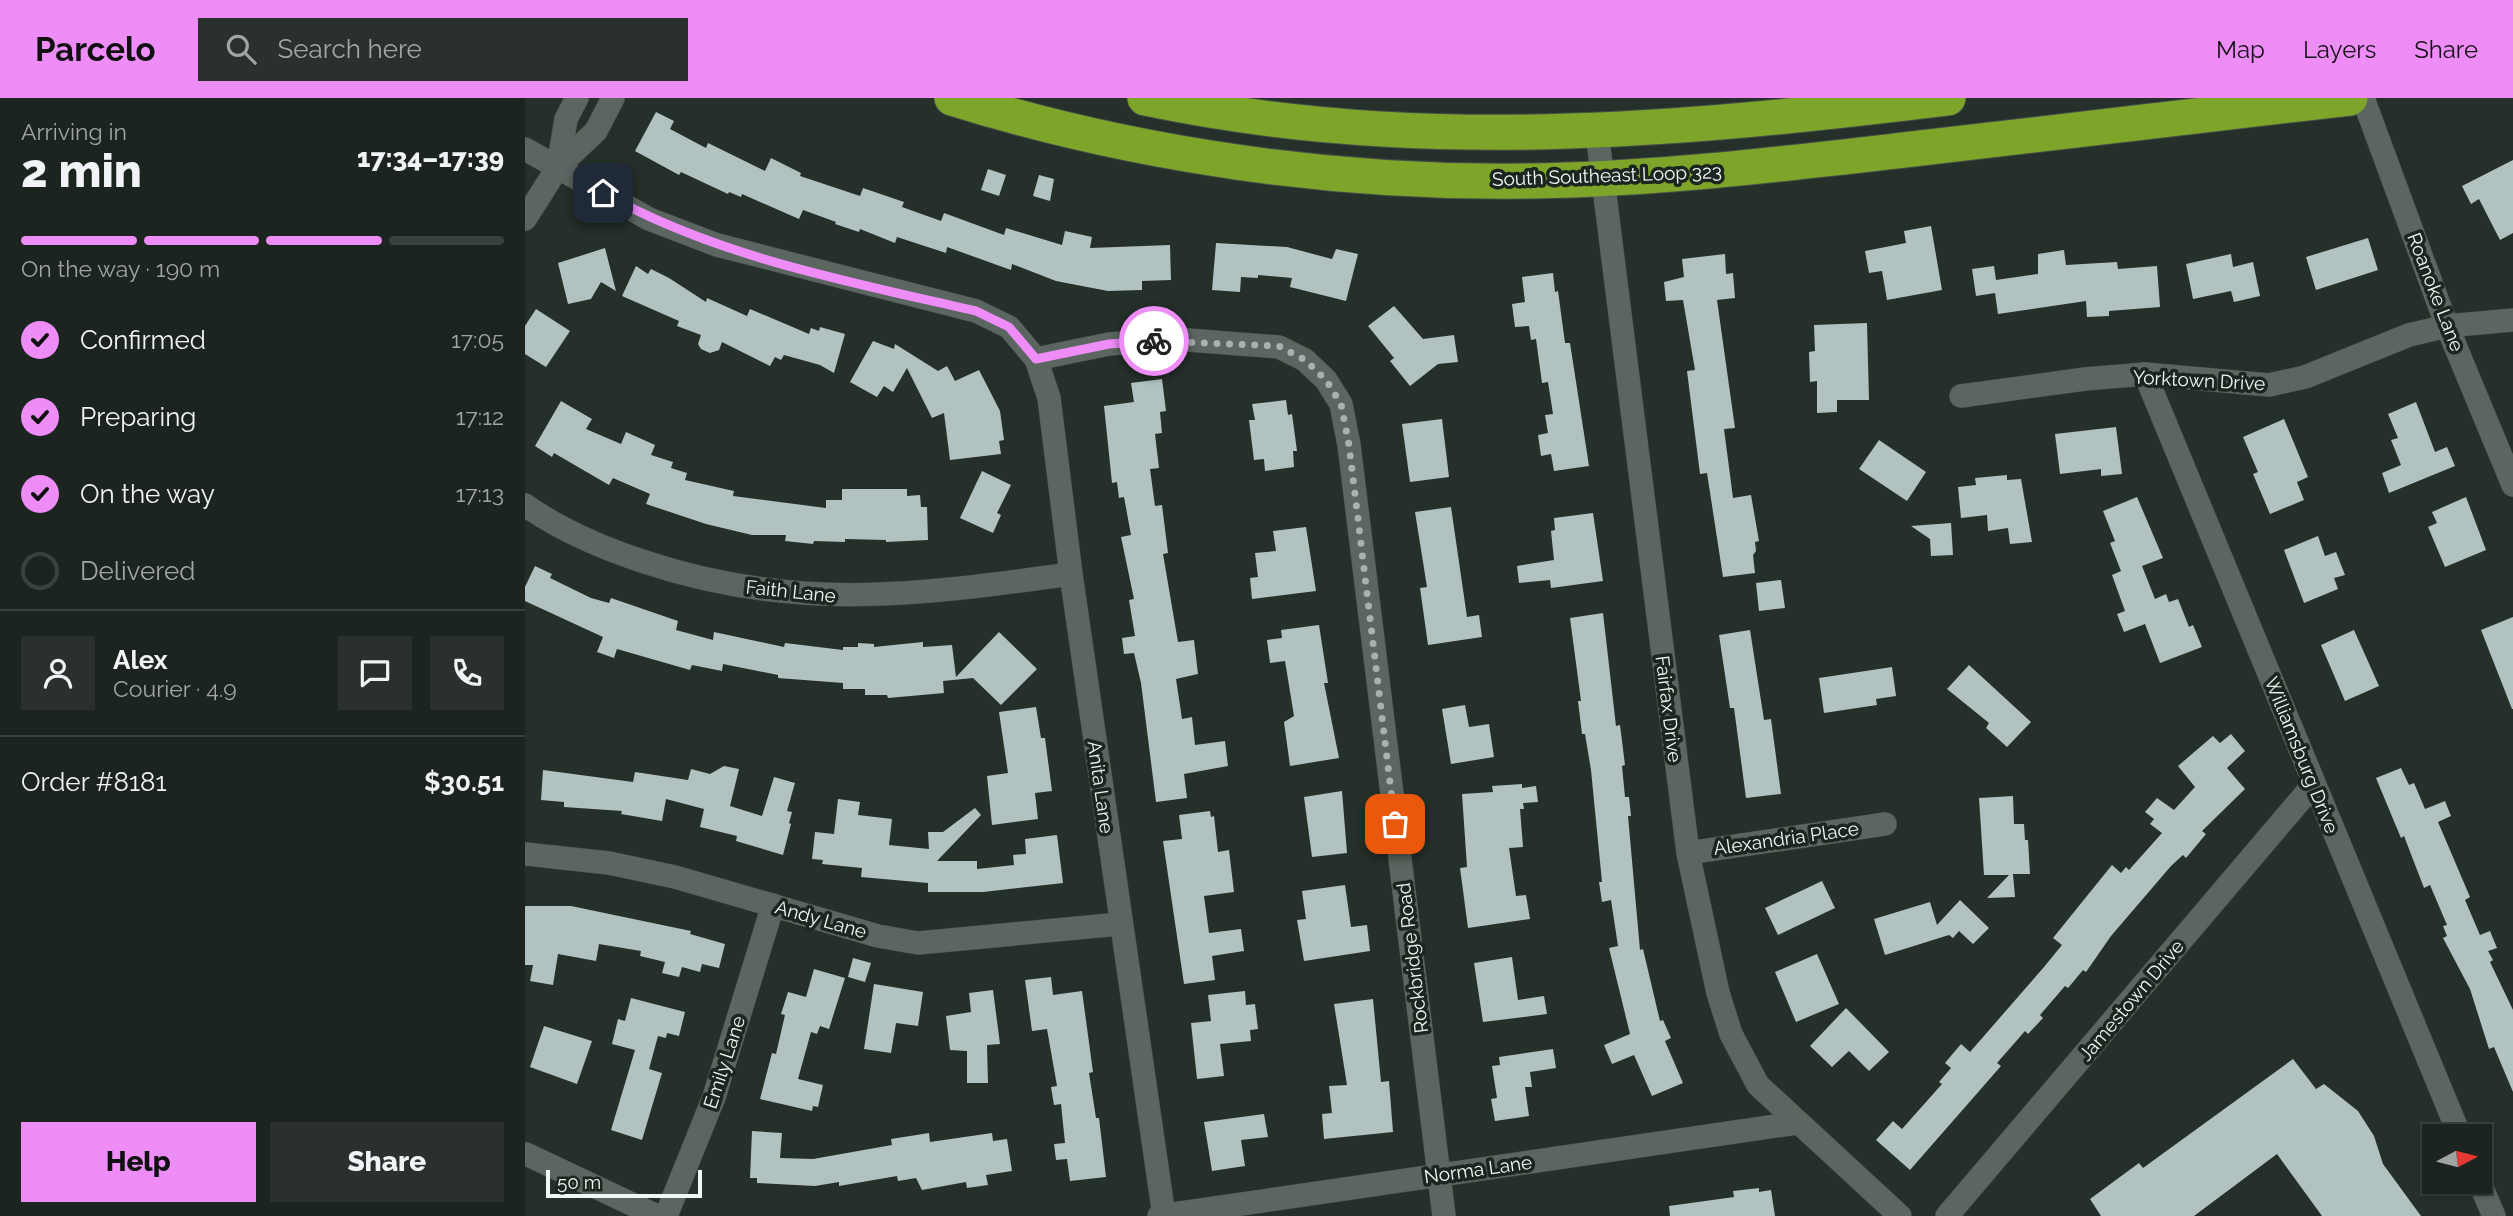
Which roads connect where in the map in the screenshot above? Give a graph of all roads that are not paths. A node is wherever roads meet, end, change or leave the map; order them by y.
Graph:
1 (577, 98) edge
2 (613, 98) edge
3 (952, 98) edge
4 (1145, 98) edge
5 (1948, 98) edge
6 (2350, 98) edge
7 (2363, 98) edge
8 (1244, 106) edge
9 (1597, 132) junction
10 (525, 149) edge
11 (558, 167) junction
12 (1602, 178) junction
13 (525, 219) edge
14 (2513, 320) edge
15 (2447, 326) junction
16 (1036, 359) junction
17 (2145, 374) junction
18 (1961, 396) dead end
19 (2513, 485) edge
20 (525, 505) edge
21 (1071, 574) junction
22 (2314, 784) junction
23 (1885, 824) dead end
24 (1688, 853) junction
25 (525, 854) edge
26 (773, 905) junction
27 (1120, 924) junction
28 (1797, 1123) junction
29 (2456, 1124) edge
30 (526, 1154) edge
31 (1438, 1175) junction
32 (2485, 1194) edge
33 (657, 1216) edge
34 (666, 1216) edge
35 (1163, 1216) edge
36 (1444, 1216) edge
37 (1900, 1216) edge
38 (1947, 1216) edge
39 (2494, 1216) edge

1 - 11 street
2 - 11 street
3 - 12 highway, South Southeast Loop 323
4 - 8 highway
5 - 9 highway
6 - 12 highway, South Southeast Loop 323
7 - 15 street, Roanoke Lane
8 - 9 highway
9 - 12 street, Fairfax Drive
10 - 11 street
11 - 13 street
11 - 16 street
12 - 24 street, Fairfax Drive
14 - 15 street, Yorktown Drive
15 - 17 street, Yorktown Drive
15 - 19 street, Roanoke Lane
16 - 21 street, Anita Lane
16 - 31 street, Rockbridge Road
17 - 18 street, Yorktown Drive
17 - 22 street, Williamsburg Drive
20 - 21 street, Faith Lane
21 - 27 street, Anita Lane
22 - 29 street, Williamsburg Drive
22 - 38 street, Jamestown Drive
23 - 24 street, Alexandria Place
24 - 28 street, Fairfax Drive
25 - 26 street, Andy Lane
26 - 27 street, Andy Lane
26 - 34 street, Emily Lane
27 - 35 street, Anita Lane
28 - 31 street, Norma Lane
28 - 37 street, Fairfax Drive
30 - 33 street
31 - 35 street, Norma Lane
31 - 36 street, Rockbridge Road
32 - 39 street

